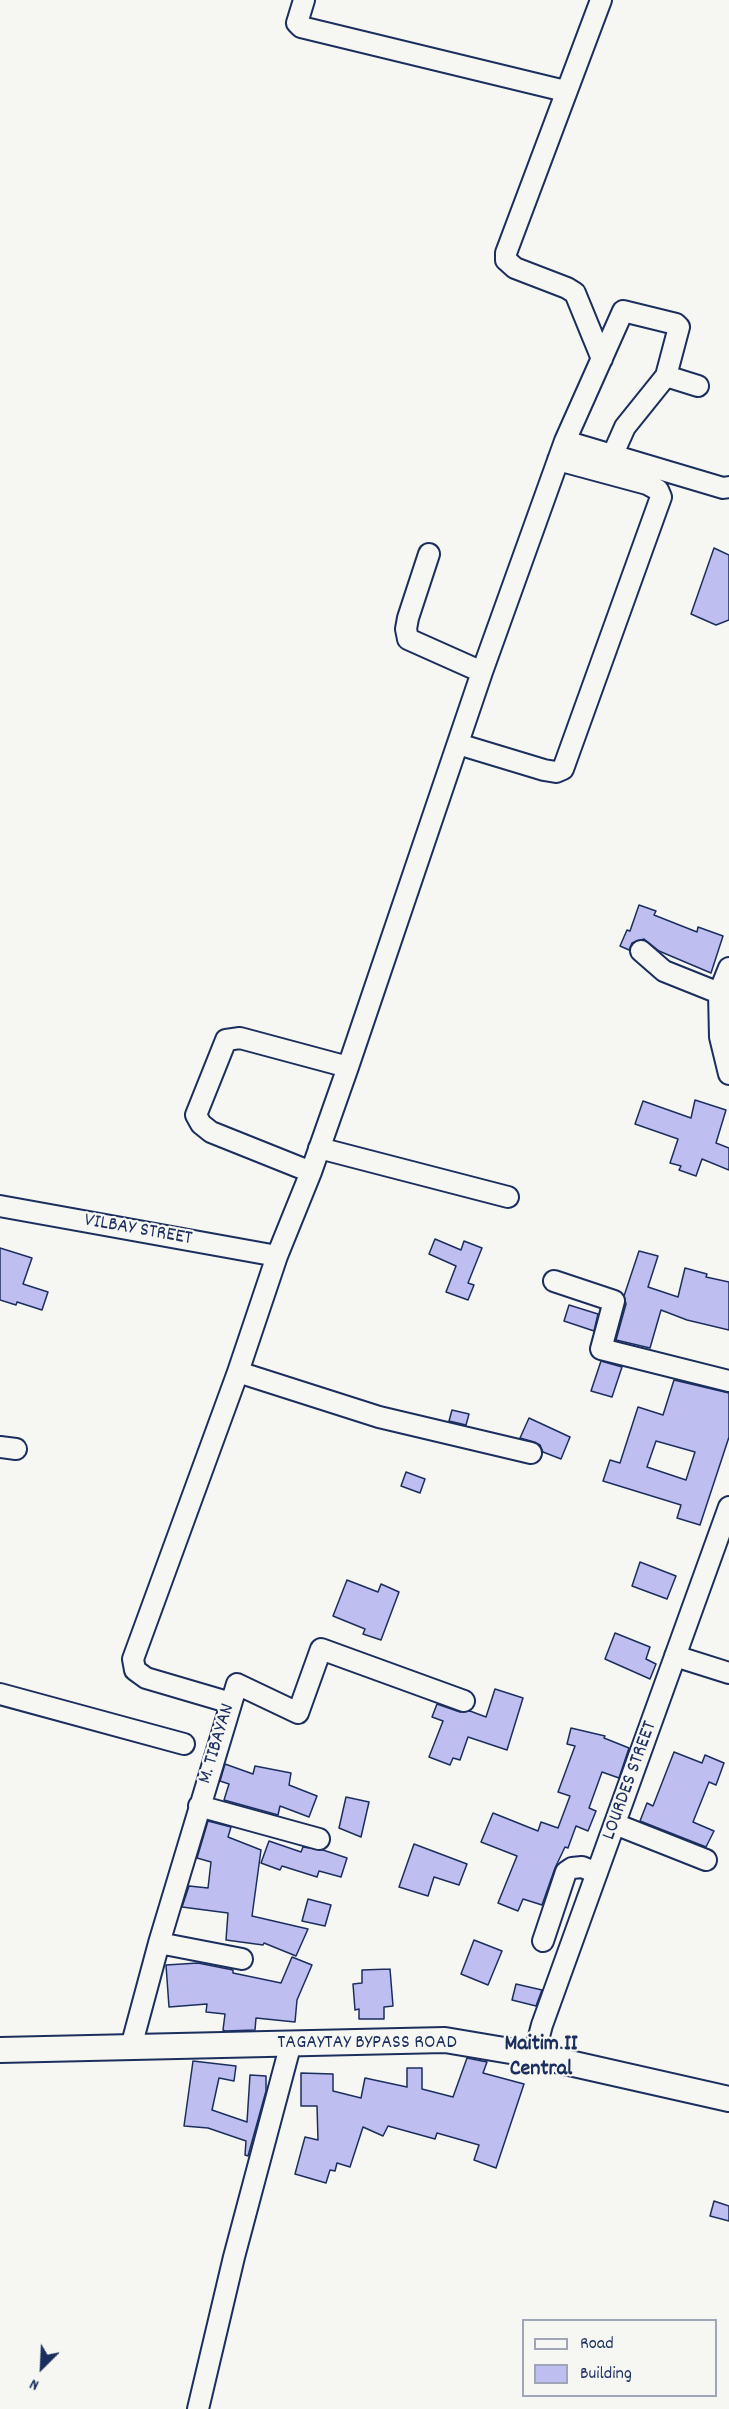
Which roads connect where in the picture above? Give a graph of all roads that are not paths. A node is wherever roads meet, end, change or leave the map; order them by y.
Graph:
1 (304, 0) edge
2 (601, 0) edge
3 (565, 91) junction
4 (602, 359) junction
5 (666, 376) junction
6 (698, 386) dead end
7 (565, 441) junction
8 (613, 454) junction
9 (558, 460) junction
10 (729, 487) edge
11 (429, 554) dead end
12 (482, 672) junction
13 (458, 744) junction
14 (641, 951) dead end
15 (729, 969) edge
16 (719, 993) junction
17 (348, 1067) junction
18 (729, 1074) edge
19 (319, 1148) junction
20 (311, 1172) junction
21 (508, 1197) dead end
22 (0, 1206) edge
23 (277, 1256) junction
24 (554, 1281) dead end
25 (238, 1372) junction
26 (729, 1382) edge
27 (531, 1453) dead end
28 (729, 1507) edge
29 (675, 1656) junction
30 (729, 1673) edge
31 (0, 1694) edge
32 (464, 1701) dead end
33 (231, 1703) junction
34 (184, 1743) dead end
35 (199, 1806) junction
36 (615, 1824) junction
37 (319, 1839) dead end
38 (706, 1860) dead end
39 (597, 1873) junction
40 (543, 1941) dead end
41 (159, 1943) junction
42 (242, 1959) dead end
43 (291, 2043) junction
44 (131, 2047) junction
45 (0, 2050) edge
46 (534, 2055) junction
47 (729, 2099) edge
48 (198, 2409) edge

1 - 3 street
2 - 3 street
3 - 4 street
4 - 5 street
4 - 7 street
5 - 6 street
5 - 8 street
7 - 8 street
7 - 9 street
8 - 10 street
9 - 12 street
9 - 13 street
11 - 12 street
12 - 13 street
13 - 17 street
14 - 16 street
15 - 16 street
16 - 18 street
17 - 19 street
17 - 20 street
19 - 20 street
19 - 21 street
20 - 23 street
22 - 23 street, VILBAY STREET
23 - 25 street
24 - 26 street
25 - 27 street
25 - 33 street
28 - 29 street, LOURDES STREET
29 - 30 street
29 - 36 street, LOURDES STREET
31 - 34 street
32 - 33 street, M. TIBAYAN
33 - 35 street, M. TIBAYAN
35 - 37 street
35 - 41 street, M. TIBAYAN
36 - 38 street
36 - 39 street, LOURDES STREET
39 - 40 street
39 - 46 street, LOURDES STREET
41 - 42 street
41 - 44 street, M. TIBAYAN
43 - 44 main road, TAGAYTAY BYPASS ROAD
43 - 46 main road, TAGAYTAY BYPASS ROAD
43 - 48 street
44 - 45 main road, TAGAYTAY BYPASS ROAD
46 - 47 main road, TAGAYTAY BYPASS ROAD

